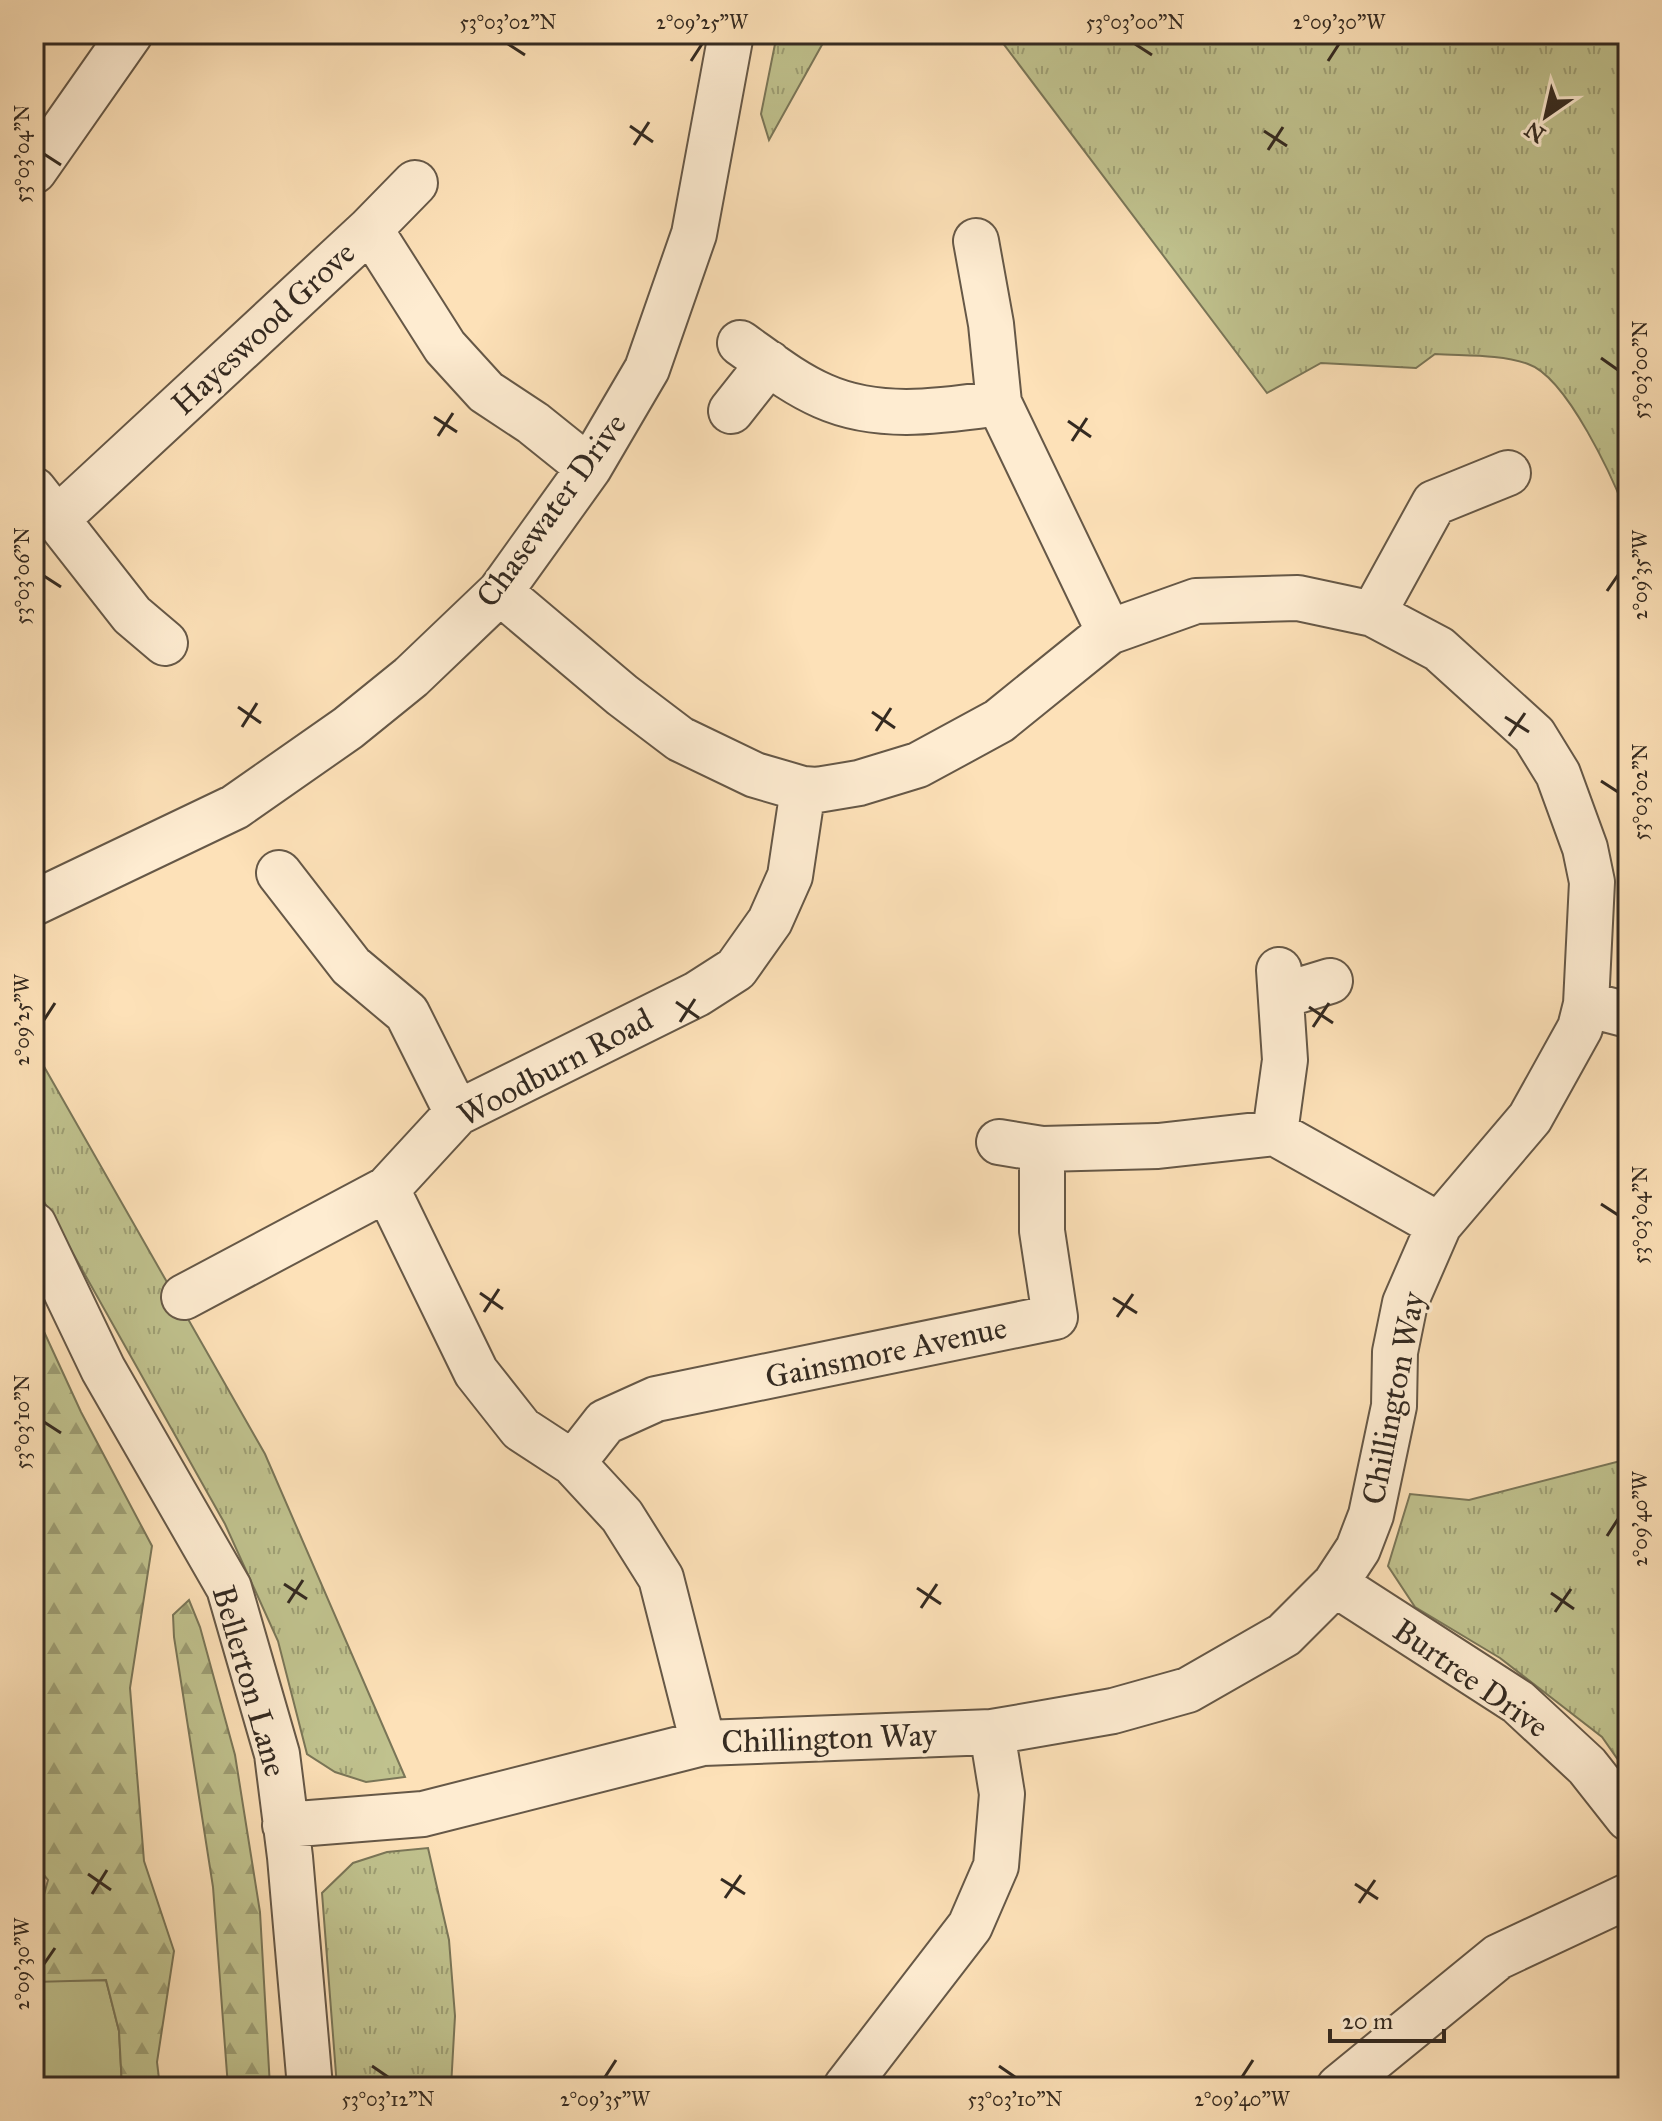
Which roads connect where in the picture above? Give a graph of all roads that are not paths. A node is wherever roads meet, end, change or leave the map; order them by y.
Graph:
1 (130, 34) edge
2 (731, 34) edge
3 (34, 171) edge
4 (415, 183) dead end
5 (370, 229) junction
6 (976, 241) dead end
7 (999, 403) junction
8 (731, 411) dead end
9 (589, 468) junction
10 (1508, 473) dead end
11 (45, 504) edge
12 (500, 592) junction
13 (1373, 614) junction
14 (1109, 632) junction
15 (165, 643) dead end
16 (803, 789) junction
17 (279, 873) dead end
18 (34, 903) edge
19 (1330, 981) dead end
20 (1586, 1004) junction
21 (1628, 1015) edge
22 (457, 1113) junction
23 (1275, 1133) junction
24 (999, 1142) dead end
25 (1042, 1149) junction
26 (387, 1189) junction
27 (34, 1225) edge
28 (1439, 1225) junction
29 (184, 1297) dead end
30 (573, 1463) junction
31 (1335, 1584) junction
32 (992, 1732) junction
33 (703, 1743) junction
34 (1628, 1818) edge
35 (285, 1825) junction
36 (1628, 1896) edge
37 (310, 2087) edge
38 (846, 2087) edge
39 (1339, 2087) edge

1 - 3 street
2 - 9 street, Chasewater Drive
4 - 5 street
5 - 9 street, Hayeswood Grove
5 - 11 street, Hayeswood Grove
6 - 7 street
7 - 8 street
7 - 14 street
9 - 12 street, Chasewater Drive
10 - 13 street
11 - 15 street, Hayeswood Grove
12 - 16 street, Chillington Way
12 - 18 street, Chasewater Drive
13 - 14 street, Chillington Way
13 - 20 street, Chillington Way
14 - 16 street, Chillington Way
16 - 22 street, Woodburn Road
17 - 22 street
19 - 23 street
20 - 21 street
20 - 28 street, Chillington Way
22 - 26 street, Woodburn Road
23 - 25 street
23 - 28 street
24 - 25 street
25 - 30 street, Gainsmore Avenue
26 - 29 street, Woodburn Road
26 - 30 street
27 - 35 street, Bellerton Lane
28 - 31 street, Chillington Way
30 - 33 street
31 - 32 street, Chillington Way
31 - 34 street, Burtree Drive
32 - 33 street, Chillington Way
32 - 38 street
33 - 35 street, Chillington Way
35 - 37 street, Bellerton Lane
36 - 39 street

